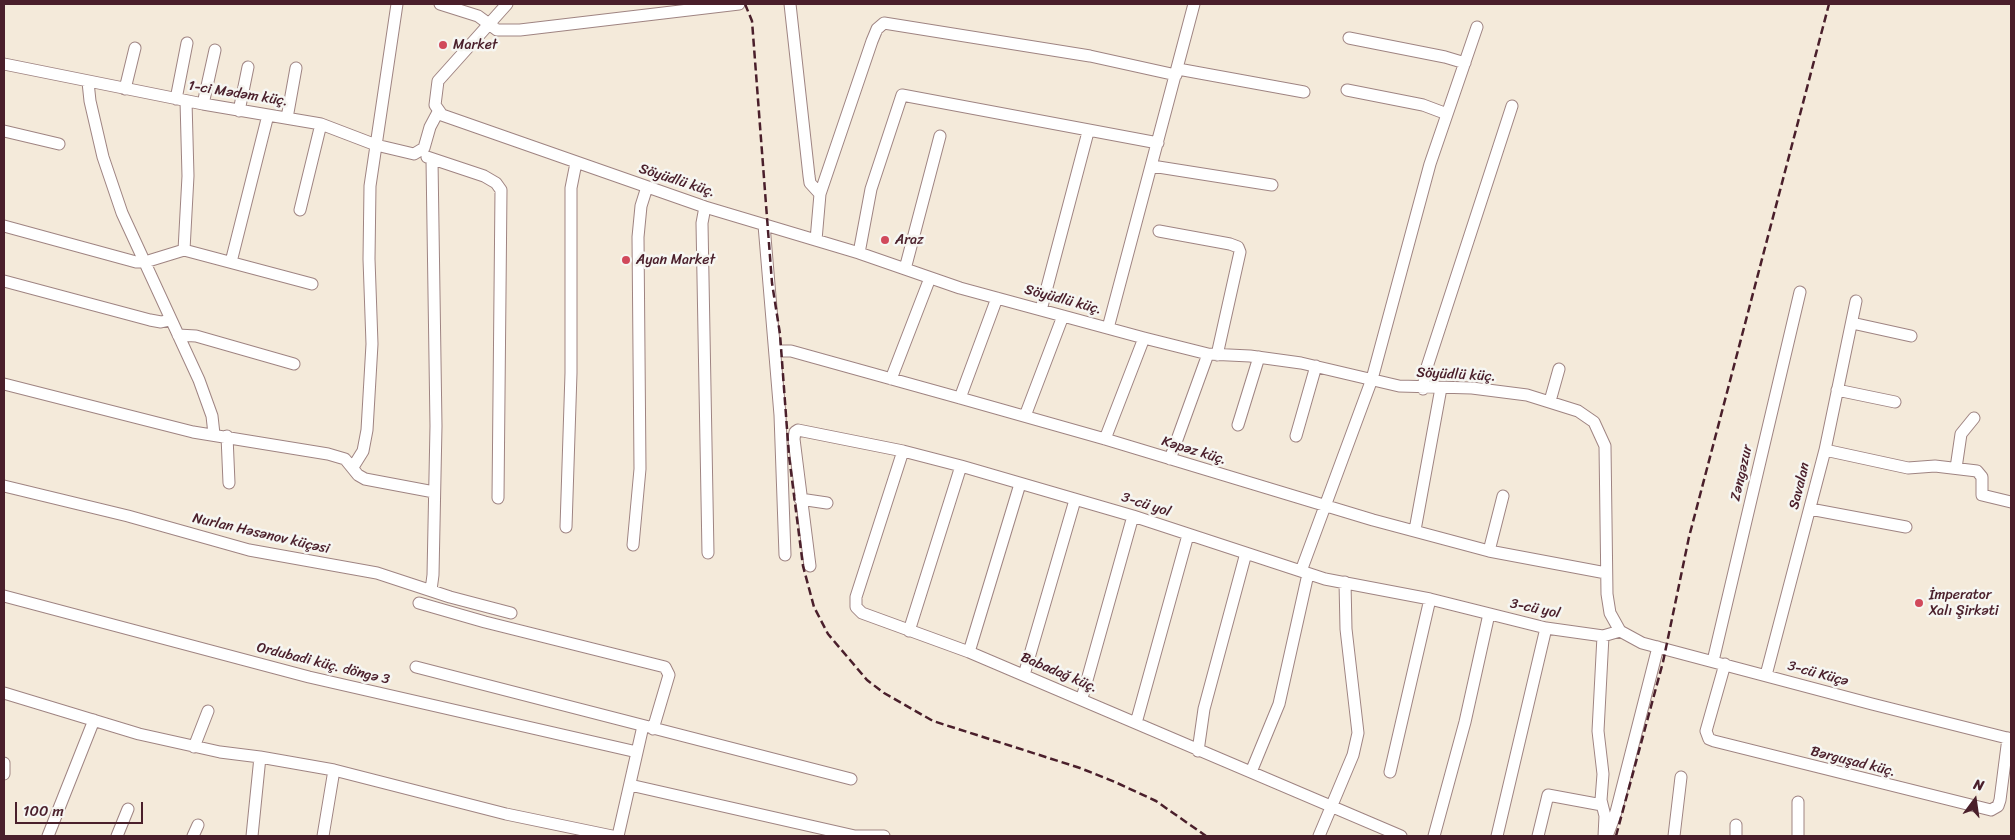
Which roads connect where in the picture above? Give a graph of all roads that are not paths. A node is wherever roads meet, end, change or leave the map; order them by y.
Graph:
1 (397, 4) edge
2 (440, 4) edge
3 (507, 4) edge
4 (739, 4) edge
5 (790, 4) edge
6 (1194, 4) edge
7 (490, 23) junction
8 (1477, 27) dead end
9 (1349, 38) dead end
10 (187, 43) dead end
11 (135, 48) dead end
12 (215, 50) dead end
13 (1465, 63) junction
14 (4, 64) edge
15 (248, 67) dead end
16 (296, 68) dead end
17 (1177, 72) junction
18 (88, 82) junction
19 (125, 89) junction
20 (1347, 90) dead end
21 (1304, 92) dead end
22 (181, 100) junction
23 (203, 104) junction
24 (1512, 106) dead end
25 (239, 111) junction
26 (438, 112) junction
27 (1447, 114) junction
28 (268, 115) junction
29 (287, 118) junction
30 (321, 124) junction
31 (4, 131) edge
32 (1088, 132) junction
33 (940, 136) dead end
34 (59, 144) dead end
35 (1158, 144) junction
36 (376, 145) junction
37 (421, 152) junction
38 (432, 160) junction
39 (576, 163) junction
40 (1152, 166) junction
41 (1272, 185) dead end
42 (647, 188) junction
43 (820, 194) junction
44 (705, 207) junction
45 (300, 210) dead end
46 (764, 225) junction
47 (4, 226) edge
48 (1159, 232) dead end
49 (816, 240) junction
50 (184, 250) junction
51 (859, 253) junction
52 (145, 262) junction
53 (231, 262) junction
54 (905, 269) junction
55 (930, 278) junction
56 (4, 281) edge
57 (312, 284) dead end
58 (1800, 292) dead end
59 (997, 298) junction
60 (1856, 301) dead end
61 (1041, 310) junction
62 (1063, 316) junction
63 (170, 320) junction
64 (1852, 323) junction
65 (1108, 328) junction
66 (178, 335) junction
67 (1911, 336) dead end
68 (1144, 338) junction
69 (775, 351) junction
70 (1213, 354) junction
71 (1259, 357) junction
72 (294, 364) dead end
73 (1316, 366) junction
74 (1559, 369) dead end
75 (891, 379) junction
76 (1372, 379) junction
77 (4, 384) edge
78 (1423, 388) junction
79 (1441, 388) junction
80 (1837, 390) junction
81 (960, 398) junction
82 (1550, 401) junction
83 (1895, 402) dead end
84 (1025, 416) junction
85 (1974, 418) dead end
86 (1238, 425) dead end
87 (214, 434) junction
88 (226, 436) junction
89 (1296, 436) dead end
90 (1105, 438) junction
91 (1824, 450) junction
92 (903, 451) junction
93 (1170, 459) junction
94 (961, 466) junction
95 (353, 467) junction
96 (1956, 468) junction
97 (229, 483) dead end
98 (1020, 484) junction
99 (4, 486) edge
100 (434, 492) junction
101 (1503, 496) dead end
102 (498, 498) dead end
103 (800, 499) junction
104 (1076, 500) junction
105 (2011, 502) edge
106 (827, 503) dead end
107 (1324, 505) junction
108 (1810, 509) junction
109 (1133, 516) junction
110 (566, 527) dead end
111 (1906, 527) dead end
112 (1415, 530) junction
113 (1188, 535) junction
114 (633, 545) dead end
115 (1489, 550) junction
116 (708, 553) dead end
117 (1246, 553) junction
118 (785, 555) dead end
119 (810, 566) dead end
120 (1305, 572) junction
121 (1606, 574) junction
122 (1345, 582) junction
123 (431, 590) junction
124 (4, 596) edge
125 (1430, 599) junction
126 (419, 603) dead end
127 (511, 613) dead end
128 (1489, 614) junction
129 (1546, 628) junction
130 (909, 631) junction
131 (1620, 631) junction
132 (1603, 636) junction
133 (1658, 647) junction
134 (969, 652) junction
135 (1719, 663) junction
136 (416, 667) dead end
137 (1024, 675) junction
138 (1766, 675) junction
139 (4, 693) edge
140 (1082, 698) junction
141 (208, 711) dead end
142 (94, 720) junction
143 (1136, 723) junction
144 (648, 727) junction
145 (2010, 739) edge
146 (194, 746) junction
147 (1198, 751) junction
148 (637, 752) junction
149 (260, 756) junction
150 (4, 763) edge
151 (334, 770) junction
152 (1251, 772) junction
153 (1390, 772) dead end
154 (4, 774) edge
155 (1681, 777) dead end
156 (851, 779) dead end
157 (630, 785) junction
158 (1798, 802) dead end
159 (1602, 805) junction
160 (1331, 807) junction
161 (128, 809) dead end
162 (198, 825) dead end
163 (48, 836) edge
164 (117, 836) edge
165 (193, 836) edge
166 (252, 836) edge
167 (322, 836) edge
168 (612, 836) edge
169 (618, 836) edge
170 (884, 836) edge
171 (1319, 836) edge
172 (1401, 836) edge
173 (1434, 836) edge
174 (1497, 836) edge
175 (1538, 836) edge
176 (1605, 836) edge
177 (1674, 836) edge
178 (1798, 836) edge

1 - 36 street
2 - 7 street
3 - 7 street
4 - 7 street
5 - 43 street
6 - 17 street
7 - 26 street
8 - 13 street
9 - 13 street
10 - 22 street
11 - 19 street
12 - 23 street
13 - 27 street
14 - 18 street, 1-ci Mədəm küç.
15 - 25 street
16 - 29 street
17 - 21 street
17 - 35 street
17 - 43 street
18 - 19 street, 1-ci Mədəm küç.
18 - 52 street
19 - 22 street, 1-ci Mədəm küç.
20 - 27 street
22 - 23 street, 1-ci Mədəm küç.
22 - 50 street
23 - 25 street, 1-ci Mədəm küç.
24 - 78 street
25 - 28 street, 1-ci Mədəm küç.
26 - 37 street
26 - 39 street, Söyüdlü küç.
27 - 76 street
28 - 29 street, 1-ci Mədəm küç.
28 - 53 street
29 - 30 street, 1-ci Mədəm küç.
30 - 36 street, 1-ci Mədəm küç.
30 - 45 street
31 - 34 street
32 - 35 street
32 - 51 street
32 - 61 street
33 - 54 street
35 - 40 street
36 - 37 street, 1-ci Mədəm küç.
36 - 95 street
37 - 38 street
38 - 100 street
38 - 102 street
39 - 42 street, Söyüdlü küç.
39 - 110 street
40 - 41 street
40 - 65 street
42 - 44 street, Söyüdlü küç.
42 - 114 street
43 - 49 street
44 - 46 street, Söyüdlü küç.
44 - 116 street
46 - 49 street, Söyüdlü küç.
46 - 69 street
47 - 52 street
48 - 70 street
49 - 51 street, Söyüdlü küç.
50 - 52 street
50 - 53 street
51 - 54 street, Söyüdlü küç.
52 - 63 street
53 - 57 street
54 - 55 street, Söyüdlü küç.
55 - 59 street, Söyüdlü küç.
55 - 75 street
56 - 63 street
58 - 135 street, Zəngəzur
59 - 61 street, Söyüdlü küç.
59 - 81 street
60 - 64 street
61 - 62 street, Söyüdlü küç.
62 - 65 street, Söyüdlü küç.
62 - 84 street
63 - 66 street
64 - 67 street
64 - 80 street
65 - 68 street, Söyüdlü küç.
66 - 72 street
66 - 87 street
68 - 70 street, Söyüdlü küç.
68 - 90 street
69 - 75 street, Kəpəz küç.
69 - 118 street
70 - 71 street, Söyüdlü küç.
70 - 93 street
71 - 73 street, Söyüdlü küç.
71 - 86 street
73 - 76 street, Söyüdlü küç.
73 - 89 street
74 - 82 street
75 - 81 street, Kəpəz küç.
76 - 78 street, Söyüdlü küç.
76 - 107 street
77 - 87 street
78 - 79 street, Söyüdlü küç.
79 - 82 street, Söyüdlü küç.
79 - 112 street
80 - 83 street
80 - 91 street
81 - 84 street, Kəpəz küç.
82 - 121 street, Söyüdlü küç.
84 - 90 street, Kəpəz küç.
85 - 96 street
87 - 88 street
88 - 95 street
88 - 97 street
90 - 93 street, Kəpəz küç.
91 - 96 street, Savalan
91 - 108 street, Savalan
92 - 94 street, 3-cü yol
92 - 103 street, 3-cü yol
92 - 130 street, Babadağ küç.
93 - 107 street, Kəpəz küç.
94 - 98 street, 3-cü yol
94 - 130 street
95 - 100 street
96 - 105 street, Savalan
98 - 104 street, 3-cü yol
98 - 134 street
99 - 123 street, Nurlan Həsənov küçəsi
100 - 123 street
101 - 115 street
103 - 106 street
103 - 119 street, 3-cü yol
104 - 109 street, 3-cü yol
104 - 137 street
107 - 112 street, Kəpəz küç.
107 - 120 street
108 - 111 street
108 - 138 street, Savalan
109 - 113 street, 3-cü yol
109 - 140 street
112 - 115 street, Kəpəz küç.
113 - 117 street, 3-cü yol
113 - 143 street
115 - 121 street, Kəpəz küç.
117 - 120 street, 3-cü yol
117 - 147 street
120 - 122 street, 3-cü yol
120 - 152 street
121 - 131 street, Söyüdlü küç.
122 - 125 street, 3-cü yol
122 - 160 street
123 - 127 street, Nurlan Həsənov küçəsi
124 - 148 street, Ordubadi küç. döngə 3
125 - 128 street, 3-cü yol
125 - 153 street
126 - 144 street
128 - 129 street, 3-cü yol
128 - 173 street
129 - 132 street, 3-cü yol
129 - 174 street
130 - 134 street, Babadağ küç.
131 - 132 street, 3-cü yol
131 - 133 street, 3-cü Küçə
132 - 159 street
133 - 135 street, 3-cü Küçə
133 - 176 street
134 - 137 street, Babadağ küç.
135 - 138 street, 3-cü Küçə
135 - 145 street, Bərguşad küç.
136 - 144 street
137 - 140 street, Babadağ küç.
138 - 145 street, 3-cü Küçə
139 - 142 street
140 - 143 street, Babadağ küç.
141 - 146 street
142 - 146 street
142 - 163 street
143 - 147 street, Babadağ küç.
144 - 148 street
144 - 156 street
146 - 149 street
147 - 152 street, Babadağ küç.
148 - 157 street
149 - 151 street
149 - 166 street
150 - 154 street
151 - 167 street
151 - 168 street
152 - 160 street, Babadağ küç.
155 - 177 street
157 - 169 street
157 - 170 street
158 - 178 street
159 - 175 street
159 - 176 street
160 - 171 street
160 - 172 street, Babadağ küç.
161 - 164 street
162 - 165 street

